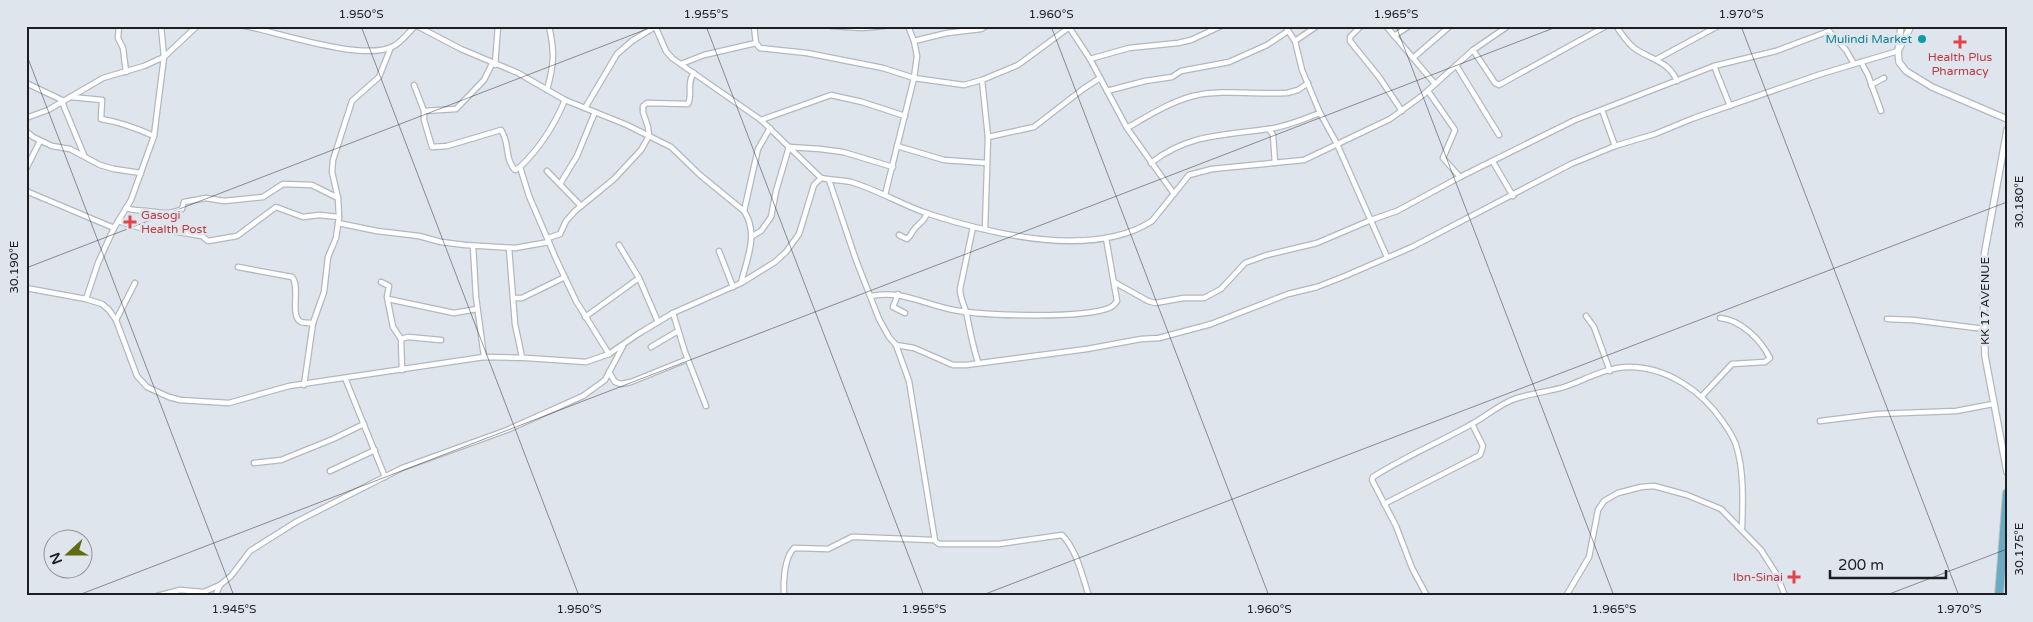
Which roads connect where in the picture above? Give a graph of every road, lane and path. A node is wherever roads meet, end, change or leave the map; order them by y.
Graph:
1 (119, 26) edge
2 (161, 26) edge
3 (197, 26) edge
4 (245, 26) edge
5 (416, 26) edge
6 (498, 26) edge
7 (549, 26) edge
8 (656, 26) edge
9 (754, 26) edge
10 (832, 26) edge
11 (884, 26) edge
12 (908, 26) edge
13 (986, 26) edge
14 (1221, 26) edge
15 (1285, 26) edge
16 (1316, 26) edge
17 (1361, 26) edge
18 (1386, 26) edge
19 (1409, 26) edge
20 (1450, 26) edge
21 (1508, 26) edge
22 (1606, 26) edge
23 (1616, 26) edge
24 (1718, 26) edge
25 (1832, 26) edge
26 (1901, 26) edge
27 (1911, 26) edge
28 (1070, 27) edge
29 (1288, 31) junction
30 (1829, 31) junction
31 (1394, 36) junction
32 (914, 41) junction
33 (1295, 41) junction
34 (756, 43) junction
35 (391, 48) junction
36 (1473, 50) junction
37 (1898, 51) junction
38 (164, 57) junction
39 (1413, 58) junction
40 (1090, 59) junction
41 (1657, 59) junction
42 (1860, 62) junction
43 (493, 64) junction
44 (681, 64) junction
45 (1854, 64) junction
46 (1456, 65) junction
47 (1714, 66) junction
48 (126, 72) junction
49 (694, 74) junction
50 (914, 78) junction
51 (1100, 78) junction
52 (1884, 78) dead end
53 (982, 80) junction
54 (1677, 81) junction
55 (26, 83) edge
56 (1308, 83) junction
57 (1435, 84) junction
58 (414, 85) dead end
59 (1871, 85) junction
60 (546, 90) junction
61 (1106, 90) junction
62 (1428, 91) junction
63 (71, 97) junction
64 (565, 100) junction
65 (63, 101) junction
66 (1730, 106) junction
67 (585, 108) junction
68 (1602, 110) junction
69 (424, 111) junction
70 (1402, 111) junction
71 (595, 112) junction
72 (1881, 112) dead end
73 (1320, 113) junction
74 (904, 116) junction
75 (26, 118) edge
76 (2007, 119) edge
77 (761, 120) junction
78 (770, 128) junction
79 (1126, 128) junction
80 (1269, 129) junction
81 (2007, 130) edge
82 (26, 131) edge
83 (1499, 135) dead end
84 (154, 136) junction
85 (649, 136) junction
86 (988, 136) junction
87 (40, 140) junction
88 (1337, 144) junction
89 (897, 146) junction
90 (1615, 146) junction
91 (790, 147) junction
92 (84, 157) junction
93 (1493, 162) junction
94 (987, 163) junction
95 (1151, 163) junction
96 (1275, 163) junction
97 (520, 168) junction
98 (893, 168) junction
99 (26, 169) edge
100 (547, 171) dead end
101 (141, 173) junction
102 (1460, 177) junction
103 (821, 178) junction
104 (830, 180) junction
105 (560, 184) junction
106 (26, 191) edge
107 (1174, 194) junction
108 (885, 195) junction
109 (1513, 196) junction
110 (338, 198) junction
111 (581, 206) junction
112 (126, 208) junction
113 (744, 211) junction
114 (927, 213) junction
115 (339, 220) junction
116 (1371, 220) junction
117 (118, 221) junction
118 (973, 227) junction
119 (114, 228) junction
120 (985, 229) junction
121 (899, 235) dead end
122 (752, 236) junction
123 (1106, 238) junction
124 (548, 240) junction
125 (473, 246) junction
126 (619, 246) dead end
127 (509, 248) junction
128 (719, 251) dead end
129 (1387, 257) junction
130 (238, 267) dead end
131 (565, 277) junction
132 (639, 278) junction
133 (381, 282) dead end
134 (1114, 282) junction
135 (135, 283) dead end
136 (741, 283) junction
137 (732, 286) junction
138 (26, 288) edge
139 (898, 294) junction
140 (871, 296) junction
141 (515, 298) junction
142 (86, 299) junction
143 (388, 299) junction
144 (477, 309) junction
145 (966, 311) junction
146 (674, 313) junction
147 (905, 313) dead end
148 (585, 316) junction
149 (1586, 316) dead end
150 (1720, 318) dead end
151 (1887, 319) dead end
152 (116, 320) junction
153 (658, 322) junction
154 (313, 324) junction
155 (1984, 329) junction
156 (678, 331) junction
157 (401, 339) junction
158 (441, 340) dead end
159 (624, 345) junction
160 (896, 345) junction
161 (651, 347) dead end
162 (609, 354) junction
163 (484, 357) junction
164 (522, 357) junction
165 (688, 359) junction
166 (978, 362) junction
167 (402, 370) junction
168 (1610, 371) junction
169 (609, 372) junction
170 (345, 378) junction
171 (304, 385) junction
172 (1702, 396) junction
173 (1993, 404) junction
174 (706, 406) dead end
175 (1820, 421) dead end
176 (364, 424) junction
177 (1472, 424) junction
178 (375, 450) junction
179 (254, 463) dead end
180 (330, 470) dead end
181 (2007, 472) edge
182 (385, 477) junction
183 (2007, 493) edge
184 (1384, 504) junction
185 (1742, 528) junction
186 (932, 540) dead end
187 (220, 585) junction
188 (157, 596) edge
189 (215, 596) edge
190 (784, 596) edge
191 (1089, 596) edge
192 (1427, 596) edge
193 (1566, 596) edge
194 (1785, 596) edge
195 (1999, 596) edge

1 - 48 street
2 - 38 street
3 - 38 street
4 - 35 street
5 - 35 street
5 - 43 street
6 - 43 street
7 - 60 street
8 - 44 street
8 - 67 street
9 - 34 street
10 - 11 street
12 - 32 street
13 - 32 street
14 - 40 street
15 - 29 street
16 - 33 street
17 - 70 street
18 - 31 street
19 - 31 street
20 - 39 street
21 - 36 street
22 - 36 street
23 - 41 street
24 - 41 street
25 - 30 street
26 - 37 street
27 - 37 street
28 - 40 street
28 - 53 street
29 - 33 street
29 - 61 street
30 - 45 street
30 - 47 street
31 - 39 street
32 - 50 street
33 - 56 street
34 - 44 street
34 - 50 street
35 - 110 street
36 - 46 street
37 - 42 street
37 - 76 street
38 - 48 street
38 - 84 street
39 - 57 street
40 - 51 street
41 - 54 street
42 - 45 street
42 - 59 street
43 - 60 street
43 - 69 street
44 - 49 street
45 - 66 street
46 - 57 street
46 - 83 street
47 - 54 street
47 - 66 street
48 - 63 street
49 - 77 street
49 - 85 street
50 - 53 street
50 - 74 street
51 - 61 street
51 - 86 street
52 - 59 street
53 - 86 street
54 - 68 street
55 - 65 street
56 - 73 street
56 - 79 street
57 - 62 street
58 - 69 street
59 - 72 street
60 - 64 street
61 - 79 street
62 - 70 street
62 - 102 street
63 - 65 street
63 - 84 street
64 - 67 street
64 - 97 street
65 - 75 street
65 - 92 street
66 - 90 street
67 - 71 street
68 - 90 street
68 - 93 street
69 - 97 street
70 - 88 street
71 - 85 street
71 - 105 street
73 - 80 street
73 - 88 street
74 - 77 street
74 - 89 street
77 - 78 street
78 - 91 street
78 - 113 street
79 - 95 street
80 - 95 street
80 - 96 street
81 - 155 street, KK 17 AVENUE
82 - 87 street
84 - 101 street
85 - 111 street
85 - 113 street
86 - 94 street
87 - 92 street
87 - 99 street
88 - 96 street
88 - 116 street
89 - 94 street
89 - 98 street
90 - 109 street
91 - 98 street
91 - 103 street
91 - 122 street
92 - 101 street
93 - 102 street
93 - 109 street
94 - 120 street
95 - 107 street
96 - 107 street
97 - 124 street
98 - 108 street
100 - 105 street
101 - 112 street
102 - 116 street
103 - 104 street
103 - 136 street
104 - 108 street
104 - 140 street
105 - 111 street
106 - 119 street
107 - 123 street
108 - 114 street
109 - 129 street
110 - 112 street
110 - 115 street
111 - 124 street
112 - 117 street
113 - 122 street
114 - 118 street
114 - 121 street
115 - 117 street
115 - 125 street
115 - 154 street
116 - 129 street
116 - 134 street
117 - 119 street
118 - 120 street
118 - 145 street
119 - 142 street
120 - 123 street
122 - 136 street
123 - 134 street
124 - 127 street
124 - 131 street
125 - 127 street
125 - 144 street
126 - 132 street
127 - 141 street
128 - 137 street
129 - 166 street
130 - 154 street
131 - 141 street
131 - 148 street
132 - 148 street
132 - 153 street
133 - 143 street
134 - 145 street
135 - 152 street
136 - 137 street
137 - 146 street
138 - 142 street
139 - 140 street
139 - 145 street
139 - 147 street
140 - 160 street
141 - 164 street
142 - 152 street
143 - 144 street
143 - 157 street
144 - 163 street
145 - 166 street
146 - 153 street
146 - 156 street
148 - 162 street
149 - 168 street
150 - 172 street
151 - 155 street
152 - 171 street
153 - 159 street
154 - 171 street
155 - 173 street, KK 17 AVENUE
156 - 161 street
156 - 165 street
157 - 158 street
157 - 167 street
159 - 162 street
159 - 169 street
160 - 166 street
160 - 191 street
162 - 164 street
163 - 164 street
163 - 167 street
165 - 169 street
165 - 174 street
167 - 170 street
168 - 172 street
168 - 177 street
169 - 182 street
170 - 171 street
170 - 176 street
172 - 185 street
173 - 175 street
173 - 181 street, KK 17 AVENUE
176 - 178 street
176 - 179 street
177 - 184 street
177 - 184 street
178 - 180 street
178 - 182 street
182 - 187 street
183 - 195 highway
184 - 192 street
185 - 193 street
185 - 194 street
186 - 190 street
187 - 188 street
187 - 189 street

